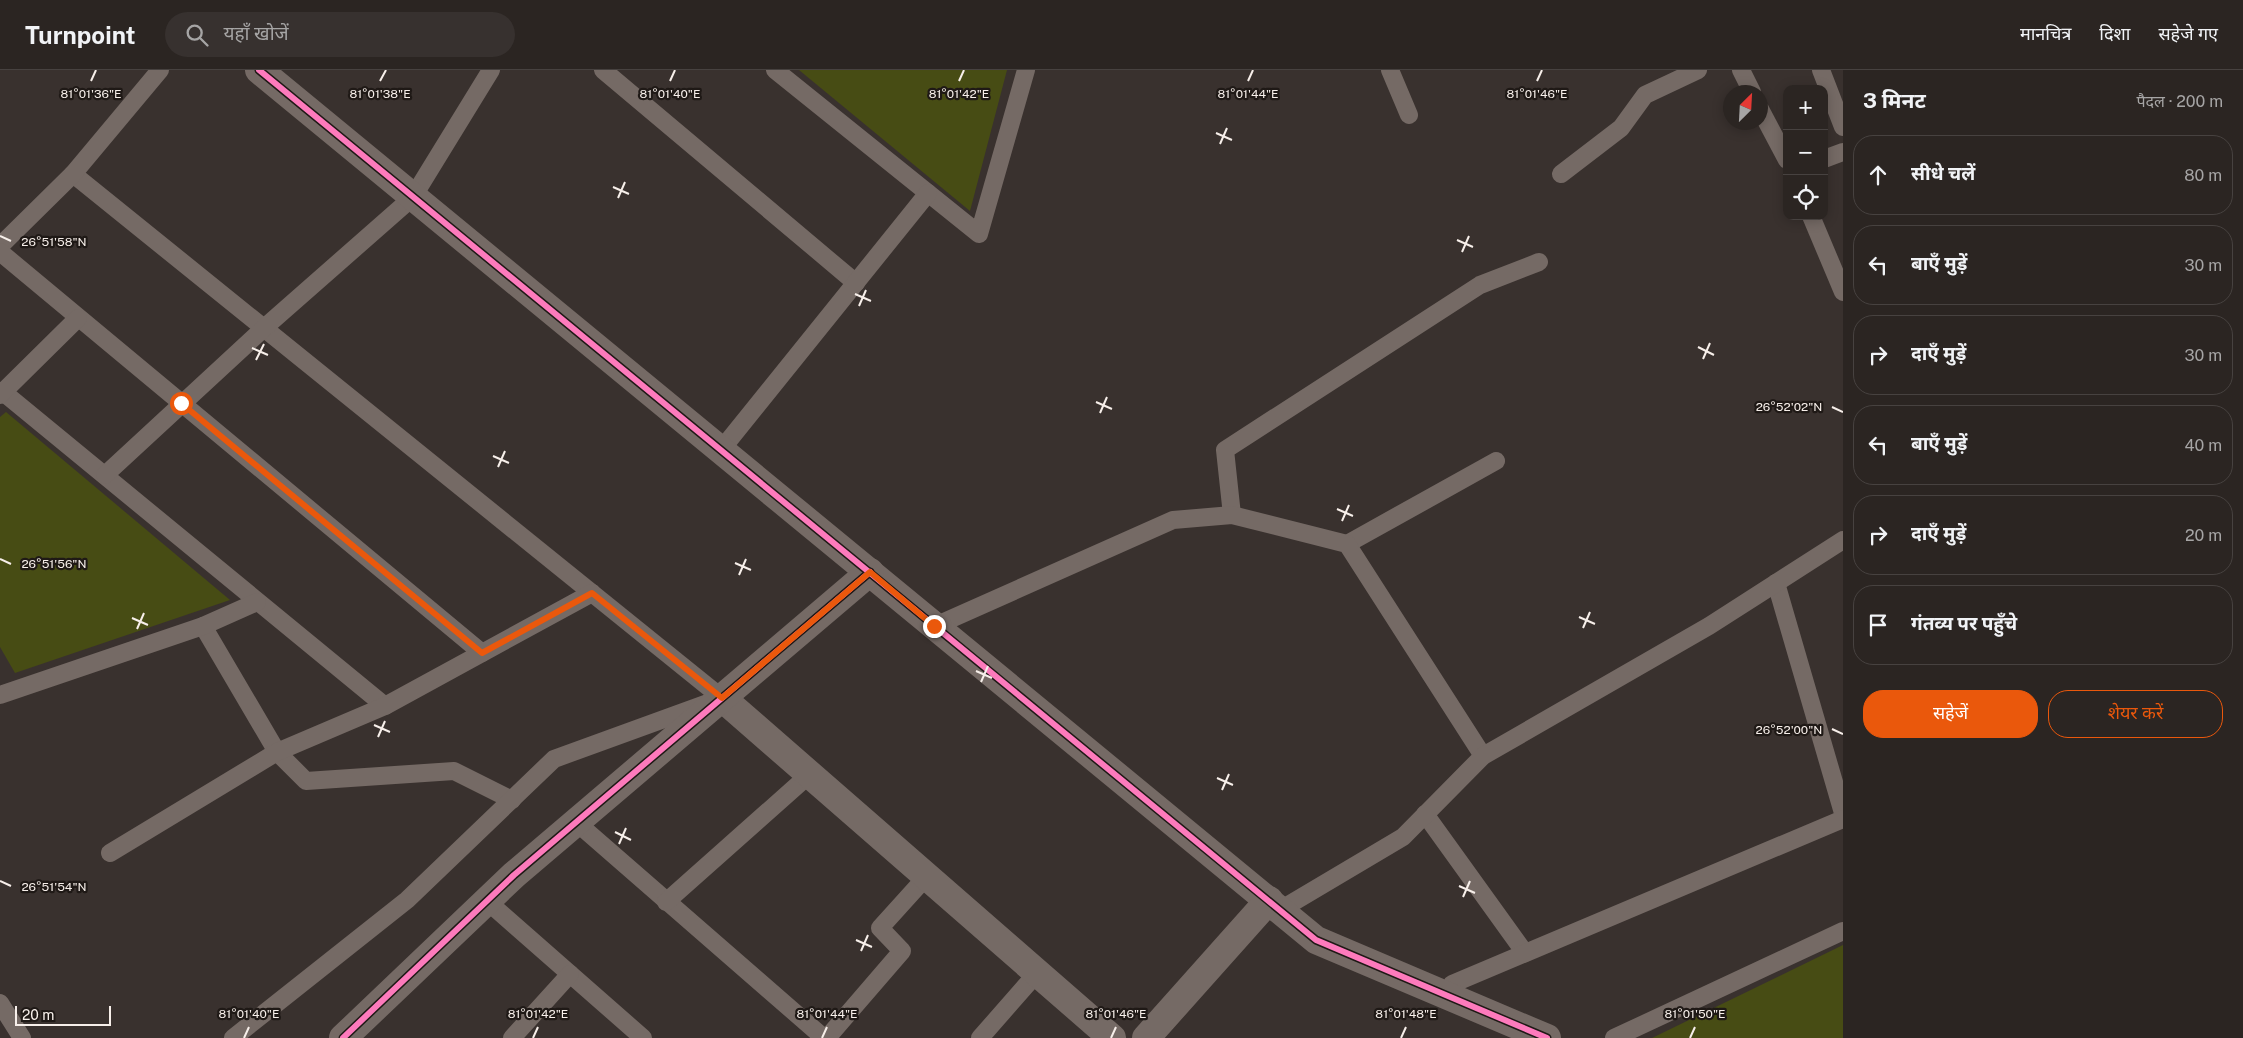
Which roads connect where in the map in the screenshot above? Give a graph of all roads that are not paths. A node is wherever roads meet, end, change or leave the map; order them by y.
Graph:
1 (160, 70) edge
2 (259, 70) edge
3 (491, 70) edge
4 (603, 70) edge
5 (776, 70) edge
6 (1026, 70) edge
7 (1390, 70) edge
8 (1698, 70) edge
9 (1740, 70) edge
10 (1821, 70) edge
11 (1748, 85) edge
12 (1409, 115) dead end
13 (1768, 124) edge
14 (1843, 127) edge
15 (1783, 152) edge
16 (1843, 152) edge
17 (1828, 158) edge
18 (73, 174) junction
19 (1562, 174) dead end
20 (928, 193) junction
21 (413, 197) junction
22 (1814, 220) edge
23 (0, 246) edge
24 (0, 252) edge
25 (1539, 262) dead end
26 (856, 283) junction
27 (1843, 292) edge
28 (78, 318) junction
29 (264, 328) junction
30 (2, 393) edge
31 (181, 403) junction
32 (721, 450) junction
33 (1496, 461) dead end
34 (105, 475) junction
35 (1232, 515) junction
36 (1843, 540) edge
37 (1347, 544) junction
38 (870, 572) junction
39 (1776, 583) junction
40 (592, 593) junction
41 (258, 602) junction
42 (203, 626) junction
43 (934, 626) junction
44 (482, 653) junction
45 (1, 692) edge
46 (722, 698) junction
47 (385, 706) junction
48 (277, 752) junction
49 (1483, 756) junction
50 (810, 774) junction
51 (512, 800) junction
52 (1843, 813) edge
53 (1425, 814) junction
54 (1843, 819) edge
55 (576, 822) junction
56 (110, 853) dead end
57 (927, 876) junction
58 (486, 901) junction
59 (666, 902) junction
60 (1275, 905) junction
61 (1843, 931) edge
62 (1525, 953) junction
63 (1037, 973) junction
64 (570, 974) junction
65 (1448, 996) junction
66 (0, 1003) edge
67 (22, 1038) edge
68 (233, 1038) edge
69 (343, 1038) edge
70 (512, 1038) edge
71 (643, 1038) edge
72 (825, 1038) edge
73 (980, 1038) edge
74 (1112, 1038) edge
75 (1146, 1038) edge
76 (1547, 1038) edge
77 (1614, 1038) edge

1 - 18 lane
2 - 21 street
3 - 21 lane
4 - 26 lane
5 - 20 lane
6 - 20 lane
7 - 12 lane
8 - 19 lane
9 - 11 lane
10 - 14 lane
13 - 15 lane
16 - 17 lane
18 - 23 lane
18 - 29 lane
20 - 26 lane
21 - 29 lane
21 - 32 street
22 - 27 lane
24 - 28 lane
25 - 35 lane
26 - 32 lane
28 - 30 lane
28 - 31 lane
29 - 31 lane
29 - 40 lane
30 - 34 lane
31 - 34 lane
31 - 44 lane
32 - 38 street
33 - 37 lane
34 - 41 lane
35 - 37 lane
35 - 43 lane
36 - 39 lane
37 - 49 lane
38 - 43 street
38 - 46 street
39 - 49 lane
39 - 52 lane
40 - 44 lane
40 - 46 lane
41 - 42 lane
41 - 47 lane
42 - 45 lane
42 - 48 lane
43 - 60 street
44 - 47 lane
46 - 50 street
46 - 51 lane
46 - 55 street
47 - 48 lane
48 - 51 lane
48 - 56 lane
49 - 53 lane
50 - 57 street
50 - 59 lane
51 - 68 lane
53 - 60 lane
53 - 62 lane
54 - 62 lane
55 - 58 street
55 - 59 lane
57 - 63 street
57 - 72 lane
58 - 64 lane
58 - 69 street
59 - 72 lane
60 - 65 street
60 - 75 street
61 - 77 lane
62 - 65 lane
63 - 73 lane
63 - 74 street
64 - 70 lane
64 - 71 lane
65 - 76 street
66 - 67 lane

